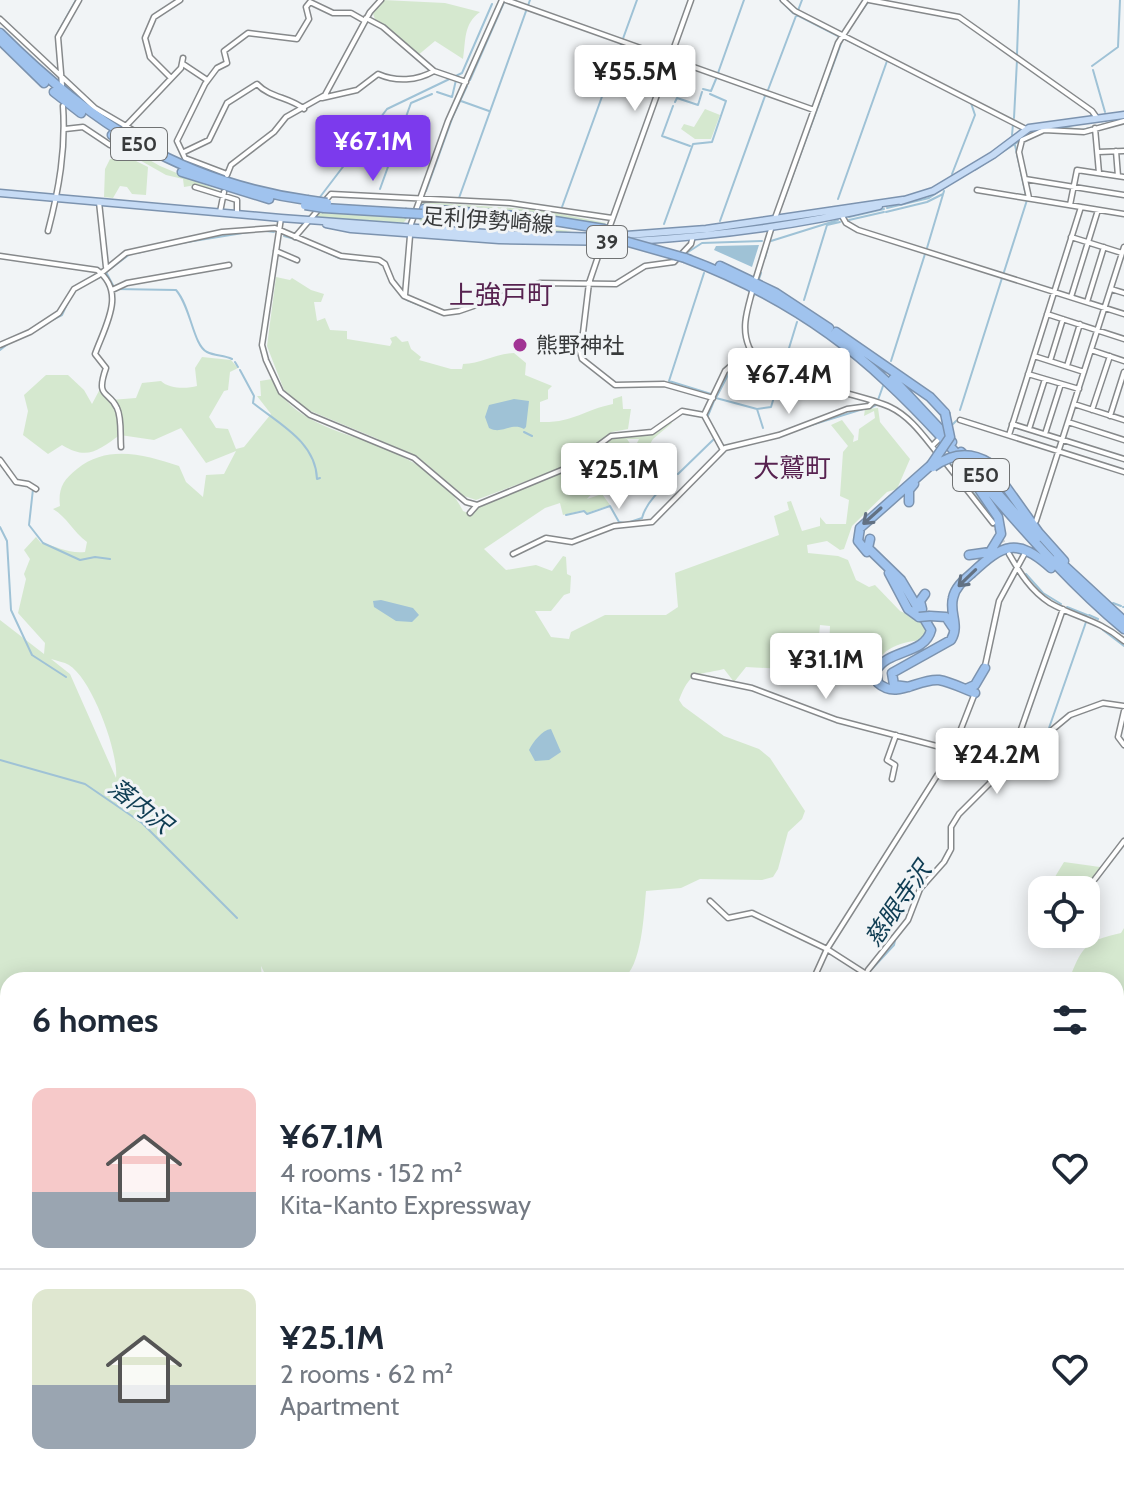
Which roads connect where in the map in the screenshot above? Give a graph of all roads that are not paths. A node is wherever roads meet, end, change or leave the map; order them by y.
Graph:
1 (79, 0) edge
2 (180, 0) edge
3 (381, 0) edge
4 (504, 0) edge
5 (691, 0) edge
6 (783, 0) edge
7 (868, 0) edge
8 (0, 19) edge
9 (365, 19) junction
10 (0, 33) edge
11 (842, 35) junction
12 (0, 40) edge
13 (670, 59) junction
14 (434, 71) junction
15 (171, 78) junction
16 (208, 80) junction
17 (62, 82) junction
18 (466, 82) junction
19 (322, 98) junction
20 (63, 106) dead end
21 (814, 108) junction
22 (304, 109) junction
23 (1124, 115) edge
24 (1097, 118) junction
25 (1124, 121) edge
26 (1067, 127) junction
27 (123, 128) junction
28 (1095, 128) junction
29 (65, 129) junction
30 (1026, 129) junction
31 (110, 143) dead end
32 (155, 143) dead end
33 (1116, 151) junction
34 (1124, 151) edge
35 (184, 152) junction
36 (1098, 152) junction
37 (1099, 173) junction
38 (1121, 177) edge
39 (1025, 179) junction
40 (1073, 186) junction
41 (195, 187) dead end
42 (977, 190) dead end
43 (0, 193) edge
44 (224, 194) junction
45 (1124, 195) edge
46 (56, 198) junction
47 (1029, 198) junction
48 (419, 199) junction
49 (903, 200) junction
50 (99, 202) junction
51 (306, 203) junction
52 (1070, 205) junction
53 (1081, 207) junction
54 (846, 208) junction
55 (1098, 210) junction
56 (423, 211) junction
57 (220, 212) junction
58 (821, 212) junction
59 (237, 214) junction
60 (1124, 214) edge
61 (842, 216) junction
62 (281, 218) junction
63 (612, 218) junction
64 (308, 220) junction
65 (773, 223) junction
66 (502, 225) tunnel mouth
67 (279, 230) junction
68 (409, 230) junction
69 (48, 231) dead end
70 (499, 234) junction
71 (604, 236) junction
72 (693, 236) junction
73 (295, 237) junction
74 (1071, 237) junction
75 (1088, 242) junction
76 (1104, 247) junction
77 (1124, 247) edge
78 (276, 251) junction
79 (1123, 254) edge
80 (687, 255) junction
81 (0, 256) edge
82 (297, 260) dead end
83 (229, 265) dead end
84 (106, 268) junction
85 (103, 275) junction
86 (756, 278) dead end
87 (589, 283) junction
88 (1111, 289) junction
89 (112, 290) junction
90 (1054, 291) junction
91 (752, 292) dead end
92 (1124, 293) edge
93 (404, 296) junction
94 (1071, 297) junction
95 (1087, 302) junction
96 (1105, 308) junction
97 (1047, 314) junction
98 (1124, 314) edge
99 (1063, 319) junction
100 (1080, 324) junction
101 (1097, 330) junction
102 (836, 332) junction
103 (1124, 339) edge
104 (0, 345) edge
105 (750, 349) junction
106 (1091, 350) junction
107 (1034, 356) junction
108 (1110, 356) junction
109 (1050, 361) junction
110 (1124, 361) edge
111 (1067, 366) junction
112 (1084, 372) junction
113 (1124, 372) edge
114 (1028, 374) junction
115 (1045, 379) junction
116 (1061, 384) junction
117 (1079, 389) junction
118 (713, 398) junction
119 (874, 401) junction
120 (1074, 404) junction
121 (1092, 410) junction
122 (704, 415) junction
123 (1110, 416) junction
124 (1124, 420) edge
125 (1068, 422) junction
126 (1012, 424) junction
127 (1029, 429) junction
128 (948, 431) dead end
129 (1045, 434) junction
130 (1009, 435) junction
131 (941, 440) junction
132 (1063, 440) junction
133 (1124, 440) edge
134 (932, 446) junction
135 (121, 447) dead end
136 (723, 450) junction
137 (1059, 451) junction
138 (1124, 459) edge
139 (0, 460) edge
140 (932, 466) junction
141 (1124, 472) edge
142 (36, 489) dead end
143 (909, 502) dead end
144 (477, 505) junction
145 (470, 513) dead end
146 (1036, 521) dead end
147 (993, 523) tunnel mouth
148 (870, 539) dead end
149 (1025, 553) dead end
150 (513, 554) dead end
151 (1009, 554) tunnel mouth
152 (969, 555) dead end
153 (1018, 571) junction
154 (1072, 574) junction
155 (925, 594) dead end
156 (1098, 606) junction
157 (1063, 609) junction
158 (920, 613) junction
159 (1124, 621) edge
160 (1124, 629) edge
161 (953, 637) junction
162 (1124, 641) edge
163 (985, 668) junction
164 (694, 676) dead end
165 (909, 687) junction
166 (961, 688) junction
167 (975, 694) junction
168 (1124, 709) edge
169 (896, 735) junction
170 (1124, 745) edge
171 (954, 749) junction
172 (1012, 763) junction
173 (892, 779) dead end
174 (1124, 841) edge
175 (1097, 876) edge
176 (710, 901) dead end
177 (827, 949) junction
178 (817, 972) edge
179 (863, 972) edge
180 (868, 972) edge

1 - 17 street
2 - 15 street
3 - 9 street
4 - 13 street
4 - 18 street
5 - 13 street
6 - 11 street
7 - 11 street
7 - 24 street
8 - 17 street
9 - 14 street
9 - 16 street
9 - 19 street
10 - 51 highway, E50
11 - 21 street
11 - 30 street
12 - 51 highway, E50
13 - 21 street
13 - 63 street
14 - 18 street
14 - 19 street
15 - 16 street
15 - 27 street
16 - 35 street
17 - 27 street
18 - 48 street
19 - 22 street
20 - 29 street
21 - 65 street
22 - 35 street
22 - 35 street
23 - 24 main road, 足利伊勢崎線 / 39
24 - 26 main road, 足利伊勢崎線 / 39
25 - 28 street
26 - 28 street
26 - 30 main road, 足利伊勢崎線 / 39
26 - 39 street
27 - 32 street
28 - 36 street
29 - 31 street
29 - 46 street
30 - 49 main road, 足利伊勢崎線 / 39
33 - 34 street
33 - 36 street
33 - 38 street
36 - 37 street
37 - 38 street
37 - 40 street
39 - 40 street
39 - 47 street
40 - 45 street
40 - 52 street
41 - 44 street
42 - 47 street
43 - 46 main road, 足利伊勢崎線 / 39
44 - 57 street
44 - 59 street
46 - 50 main road, 足利伊勢崎線 / 39
46 - 69 street
47 - 52 street
48 - 63 street
48 - 64 street
48 - 68 street
49 - 54 main road, 足利伊勢崎線 / 39
49 - 61 main road, 足利伊勢崎線 / 39
50 - 57 main road, 足利伊勢崎線 / 39
50 - 84 street
51 - 56 highway, E50, bridge
52 - 53 street
53 - 55 street
53 - 74 street
54 - 58 main road, 足利伊勢崎線 / 39
54 - 61 main road
55 - 60 street
55 - 75 street
56 - 71 highway, E50
56 - 80 highway, E50, bridge
57 - 59 main road, 足利伊勢崎線 / 39
58 - 61 main road
58 - 65 main road, 足利伊勢崎線 / 39
59 - 62 main road, 足利伊勢崎線 / 39
61 - 65 main road, 足利伊勢崎線 / 39
61 - 90 street
62 - 64 main road, 足利伊勢崎線 / 39
62 - 67 street
63 - 71 street
64 - 68 main road, 足利伊勢崎線 / 39
64 - 73 street
65 - 71 main road, 足利伊勢崎線 / 39
65 - 72 main road, 足利伊勢崎線 / 39
65 - 86 street
66 - 70 street
67 - 73 street
67 - 78 street
67 - 84 street
68 - 70 main road, 足利伊勢崎線 / 39
68 - 71 main road, 足利伊勢崎線 / 39
68 - 93 street
70 - 71 main road, 足利伊勢崎線 / 39
71 - 72 main road, 足利伊勢崎線 / 39
71 - 80 highway, E50, bridge
71 - 87 street
72 - 87 street
73 - 93 street
74 - 75 street
74 - 90 street
75 - 76 street
75 - 94 street
76 - 79 street
76 - 95 street
77 - 79 street
78 - 82 street
78 - 144 street
79 - 88 street
80 - 102 highway, E50
80 - 131 highway, E50
81 - 85 street
83 - 89 street
84 - 85 street
85 - 89 street
85 - 104 street
87 - 93 street
87 - 118 street
88 - 92 street
88 - 96 street
89 - 135 street
90 - 94 street
90 - 97 street
91 - 105 street
94 - 95 street
95 - 96 street
96 - 98 street
96 - 101 street
97 - 99 street
97 - 107 street
99 - 100 street
99 - 109 street
100 - 101 street
100 - 111 street
101 - 103 street
101 - 106 street
102 - 140 highway, bridge
102 - 154 highway, E50
105 - 118 street
105 - 119 street
106 - 108 street
106 - 112 street
107 - 109 street
107 - 114 street
108 - 110 street
108 - 121 street
109 - 111 street
111 - 112 street
112 - 117 street
113 - 123 street
114 - 115 street
114 - 126 street
115 - 116 street
115 - 127 street
116 - 117 street
116 - 129 street
117 - 120 street
118 - 122 street
119 - 134 street
119 - 136 street
120 - 121 street
120 - 125 street
121 - 123 street
122 - 136 street
122 - 144 street
123 - 124 street
125 - 132 street
125 - 133 street
126 - 127 street
126 - 130 street
127 - 129 street
128 - 130 street
129 - 132 street
130 - 137 street
131 - 134 street
131 - 152 highway
131 - 156 highway, E50
132 - 137 street
132 - 138 street
134 - 147 street
136 - 150 street
137 - 141 street
137 - 146 street
139 - 142 street
140 - 143 highway
140 - 154 highway, bridge
140 -> 158 highway
144 - 145 street
148 - 158 highway
149 - 153 street
151 - 153 street
153 - 157 street
153 - 163 street
154 - 159 highway, E50
155 - 158 highway
156 - 160 highway, E50
156 -> 161 highway
157 - 162 street
157 - 172 street
158 - 161 highway, bridge
158 - 165 highway
161 - 165 highway
163 - 166 highway
163 - 167 street
164 - 169 street
165 - 166 highway
166 - 167 highway
167 - 171 street
168 - 170 street
168 - 172 street
169 - 171 street
169 - 173 street
171 - 172 street
171 - 177 street
172 - 180 street
174 - 175 street
176 - 177 street
177 - 178 street
177 - 179 street

